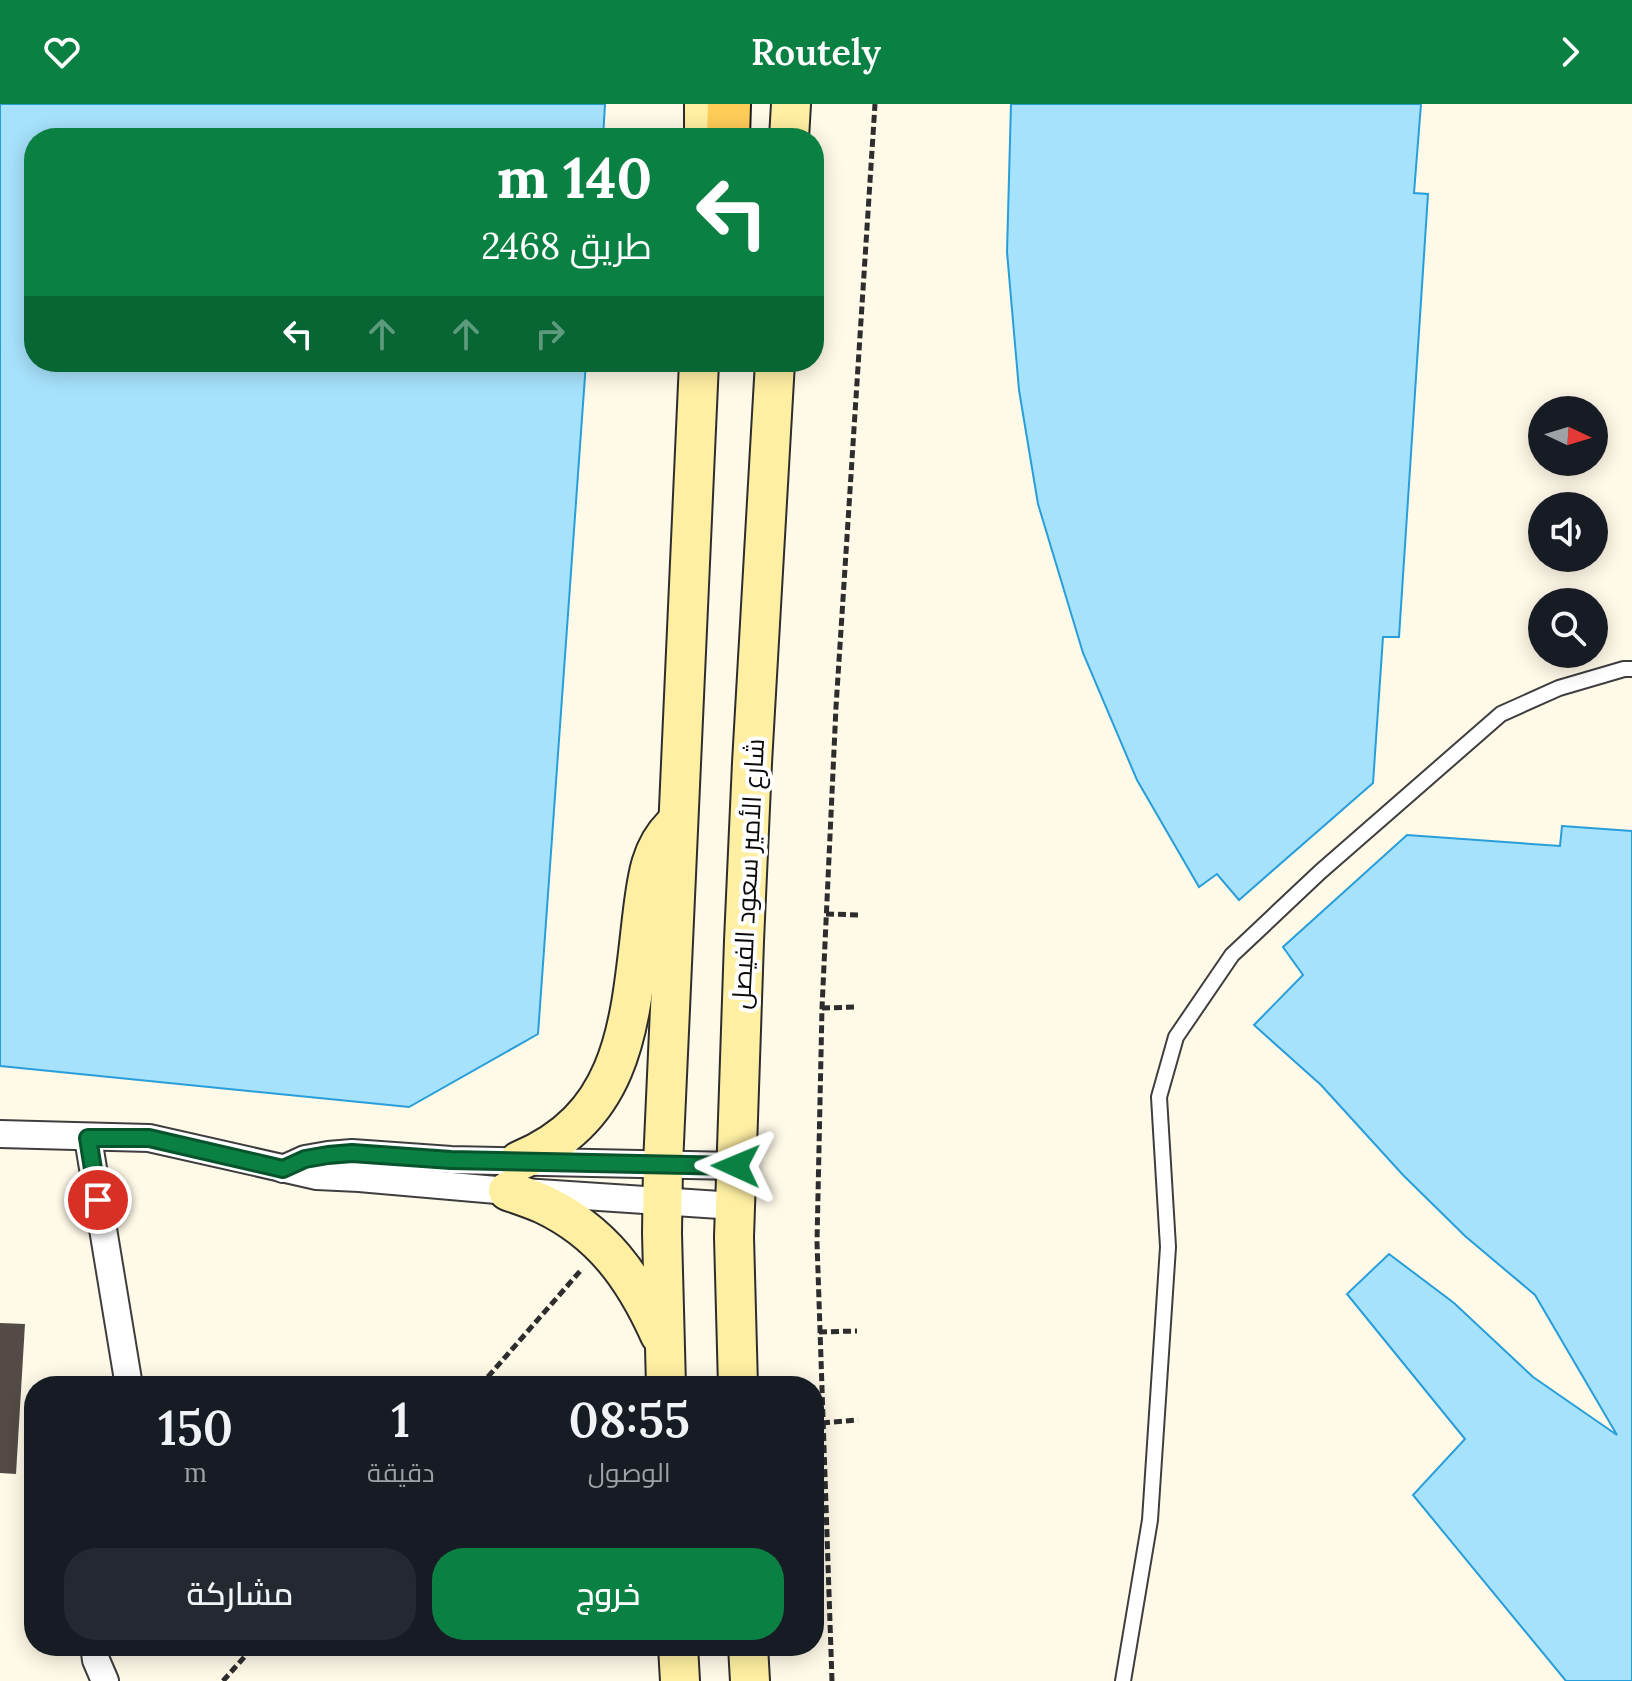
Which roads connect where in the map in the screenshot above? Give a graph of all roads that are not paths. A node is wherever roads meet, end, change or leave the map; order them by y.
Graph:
1 (704, 104) edge
2 (729, 104) edge
3 (791, 104) edge
4 (704, 128) edge
5 (728, 128) edge
6 (790, 128) edge
7 (699, 372) edge
8 (774, 372) edge
9 (1632, 669) edge
10 (678, 821) junction
11 (0, 1134) edge
12 (88, 1138) junction
13 (736, 1166) junction
14 (514, 1176) junction
15 (662, 1183) junction
16 (735, 1206) junction
17 (664, 1342) junction
18 (127, 1376) edge
19 (666, 1376) edge
20 (738, 1376) edge
21 (95, 1656) edge
22 (749, 1656) edge
23 (105, 1681) edge
24 (750, 1681) edge
25 (1123, 1681) edge

1 - 4 street
2 - 5 main road
3 - 6 street
7 - 10 street
8 - 13 street, شارع الأمير سعود الفيصل
9 - 25 lane
10 - 14 street
10 - 15 street
11 - 12 street
12 - 14 street
12 - 18 street
13 - 15 street
13 - 16 street, شارع الأمير سعود الفيصل
14 - 15 street
14 - 15 street
14 - 17 street
15 - 16 street
15 - 17 street
16 - 20 street, شارع الأمير سعود الفيصل
17 - 19 street
21 - 23 street
22 - 24 street

